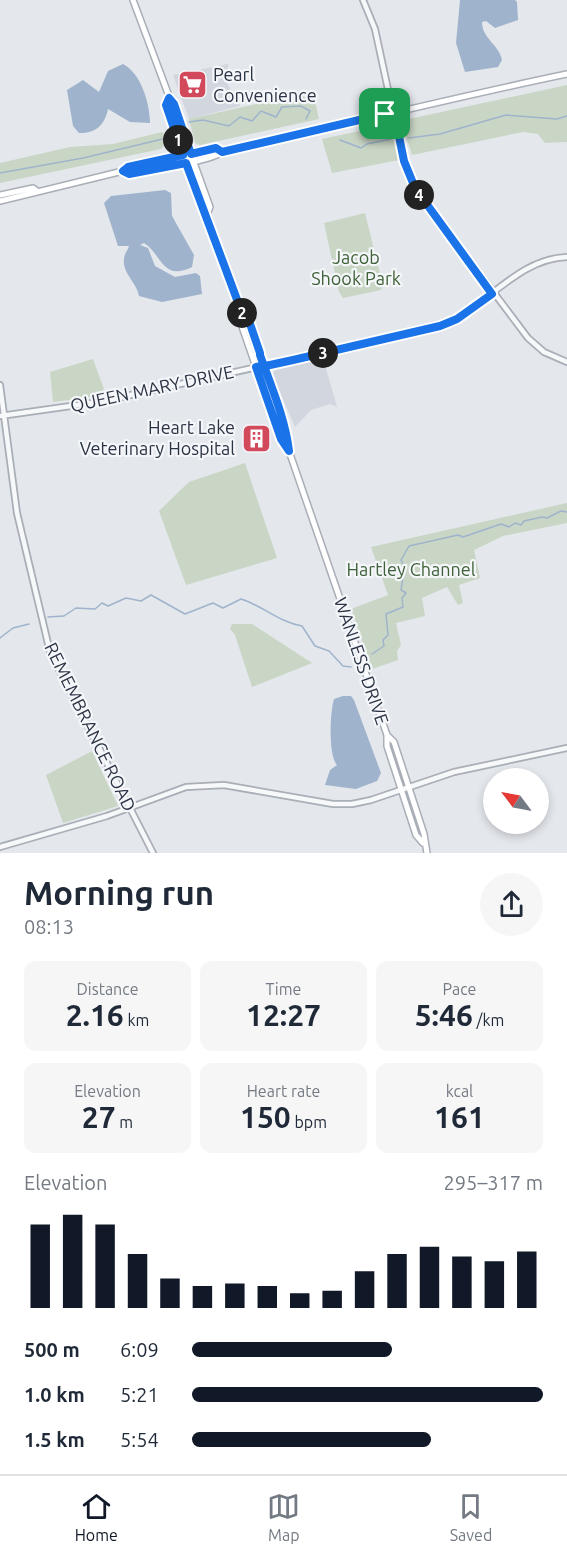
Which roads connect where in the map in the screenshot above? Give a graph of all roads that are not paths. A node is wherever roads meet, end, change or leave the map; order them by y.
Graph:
1 (133, 0) edge
2 (363, 0) edge
3 (567, 74) edge
4 (169, 98) junction
5 (394, 112) junction
6 (222, 152) junction
7 (191, 154) junction
8 (183, 155) junction
9 (194, 161) junction
10 (186, 163) junction
11 (123, 171) junction
12 (37, 191) junction
13 (0, 195) edge
14 (0, 201) edge
15 (207, 214) junction
16 (567, 257) edge
17 (492, 294) junction
18 (242, 313) junction
19 (567, 362) edge
20 (264, 366) junction
21 (256, 367) junction
22 (0, 385) edge
23 (2, 415) edge
24 (289, 451) junction
25 (387, 735) junction
26 (567, 748) edge
27 (408, 788) junction
28 (401, 790) junction
29 (130, 808) junction
30 (423, 843) junction
31 (0, 847) edge
32 (153, 853) edge
33 (427, 853) edge

1 - 4 main road, WANLESS DRIVE
2 - 5 street
3 - 5 main road
4 - 7 main road, WANLESS DRIVE
4 - 8 main road, WANLESS DRIVE
5 - 6 main road
5 - 17 street
6 - 7 main road
6 - 9 main road
7 - 8 main road
7 - 9 main road, WANLESS DRIVE
8 - 10 main road, WANLESS DRIVE
8 - 11 main road
9 - 10 main road
9 - 15 main road, WANLESS DRIVE
10 - 11 main road
10 - 15 main road, WANLESS DRIVE
11 - 12 main road
12 - 13 main road
12 - 14 main road
15 - 18 main road, WANLESS DRIVE
16 - 17 street, QUEEN MARY DRIVE
17 - 19 street
17 - 20 street, QUEEN MARY DRIVE
18 - 20 main road, WANLESS DRIVE
18 - 21 main road, WANLESS DRIVE
20 - 21 street, QUEEN MARY DRIVE
20 - 24 main road, WANLESS DRIVE
21 - 23 street, QUEEN MARY DRIVE
21 - 24 main road, WANLESS DRIVE
22 - 23 street, REMEMBRANCE ROAD
23 - 29 street, REMEMBRANCE ROAD
24 - 25 main road, WANLESS DRIVE
25 - 27 main road, WANLESS DRIVE
25 - 28 main road, WANLESS DRIVE
26 - 27 street
27 - 28 street
27 - 30 main road, WANLESS DRIVE
28 - 29 street
28 - 30 main road, WANLESS DRIVE
29 - 31 street
29 - 32 street, REMEMBRANCE ROAD
30 - 33 main road, WANLESS DRIVE

